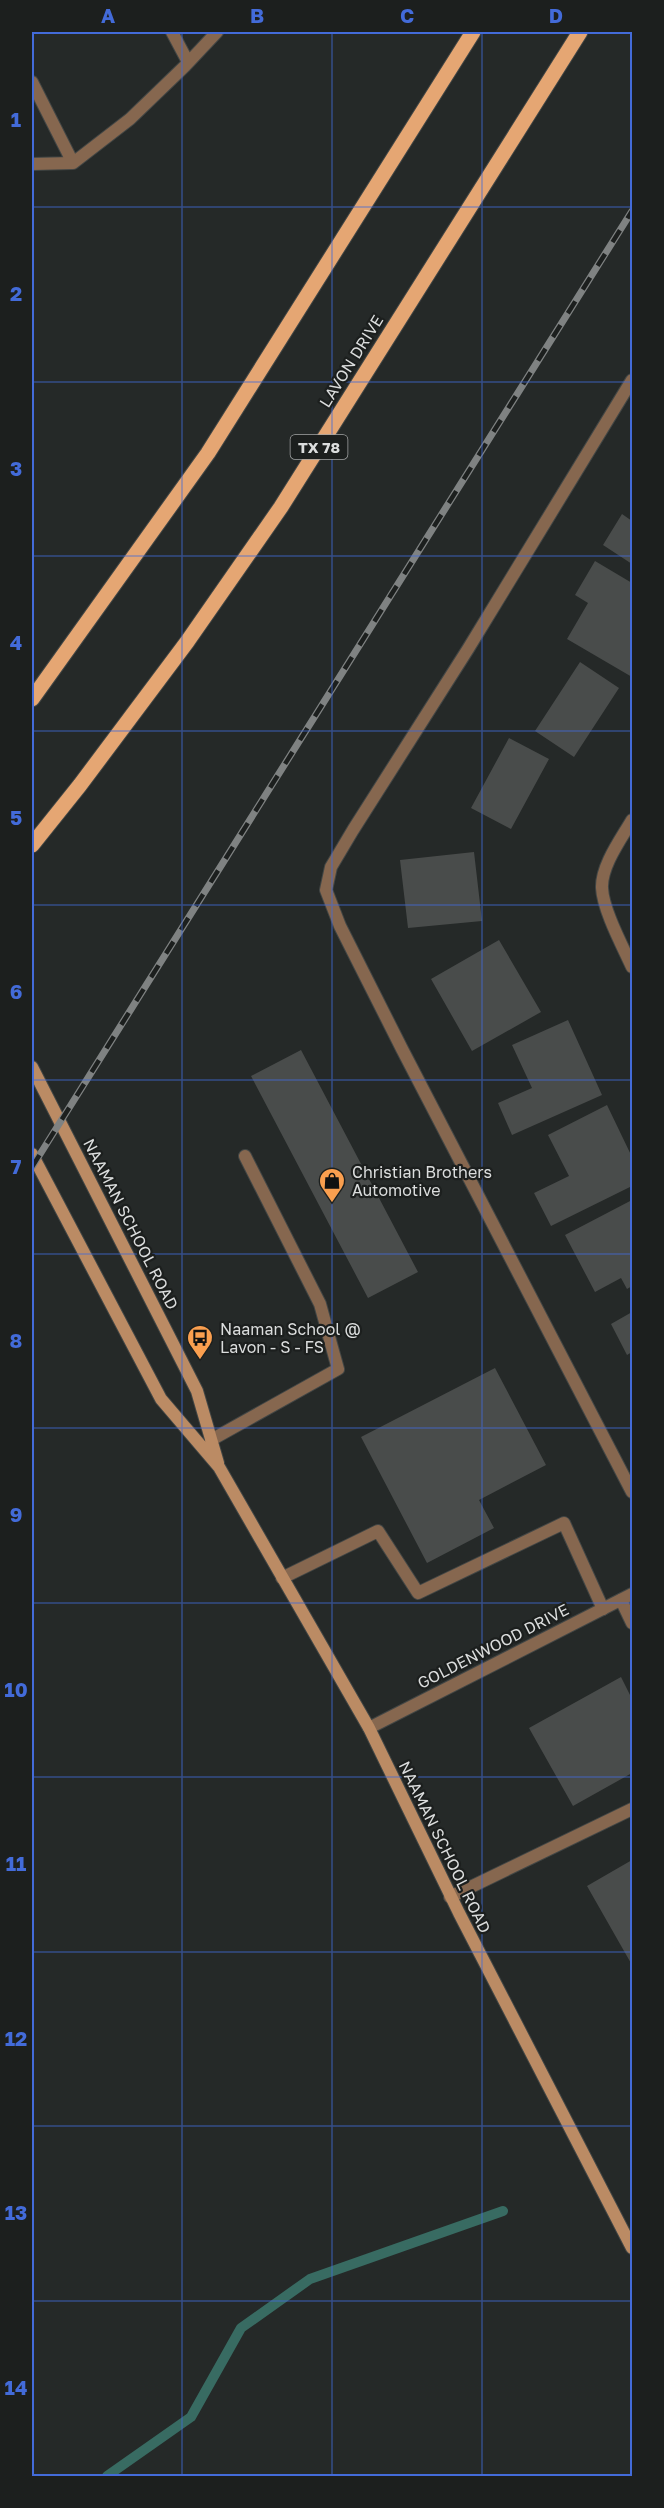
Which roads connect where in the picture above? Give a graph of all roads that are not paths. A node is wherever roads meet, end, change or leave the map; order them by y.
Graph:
1 (172, 32) edge
2 (217, 32) edge
3 (473, 32) edge
4 (580, 32) edge
5 (188, 62) junction
6 (32, 82) edge
7 (32, 164) edge
8 (73, 164) junction
9 (633, 380) edge
10 (32, 699) edge
11 (633, 820) edge
12 (32, 845) edge
13 (633, 967) edge
14 (32, 1067) edge
15 (32, 1154) edge
16 (245, 1156) dead end
17 (211, 1440) junction
18 (219, 1467) junction
19 (633, 1492) edge
20 (282, 1578) junction
21 (633, 1594) edge
22 (621, 1599) junction
23 (603, 1609) junction
24 (633, 1623) edge
25 (369, 1728) junction
26 (633, 1809) edge
27 (450, 1897) junction
28 (633, 2248) edge

1 - 5 street
2 - 5 street
3 - 10 main road
4 - 12 main road, LAVON DRIVE / TX 78
5 - 8 street
6 - 8 street
7 - 8 street
9 - 19 street
11 - 13 street
14 - 17 main road, NAAMAN SCHOOL ROAD
15 - 18 main road, NAAMAN SCHOOL ROAD
16 - 17 street
17 - 18 main road, NAAMAN SCHOOL ROAD
18 - 20 main road, NAAMAN SCHOOL ROAD
20 - 23 street
20 - 25 main road, NAAMAN SCHOOL ROAD
21 - 22 street, GOLDENWOOD DRIVE
22 - 23 street, GOLDENWOOD DRIVE
22 - 24 street
23 - 25 street, GOLDENWOOD DRIVE
25 - 27 main road, NAAMAN SCHOOL ROAD
26 - 27 street
27 - 28 main road, NAAMAN SCHOOL ROAD

